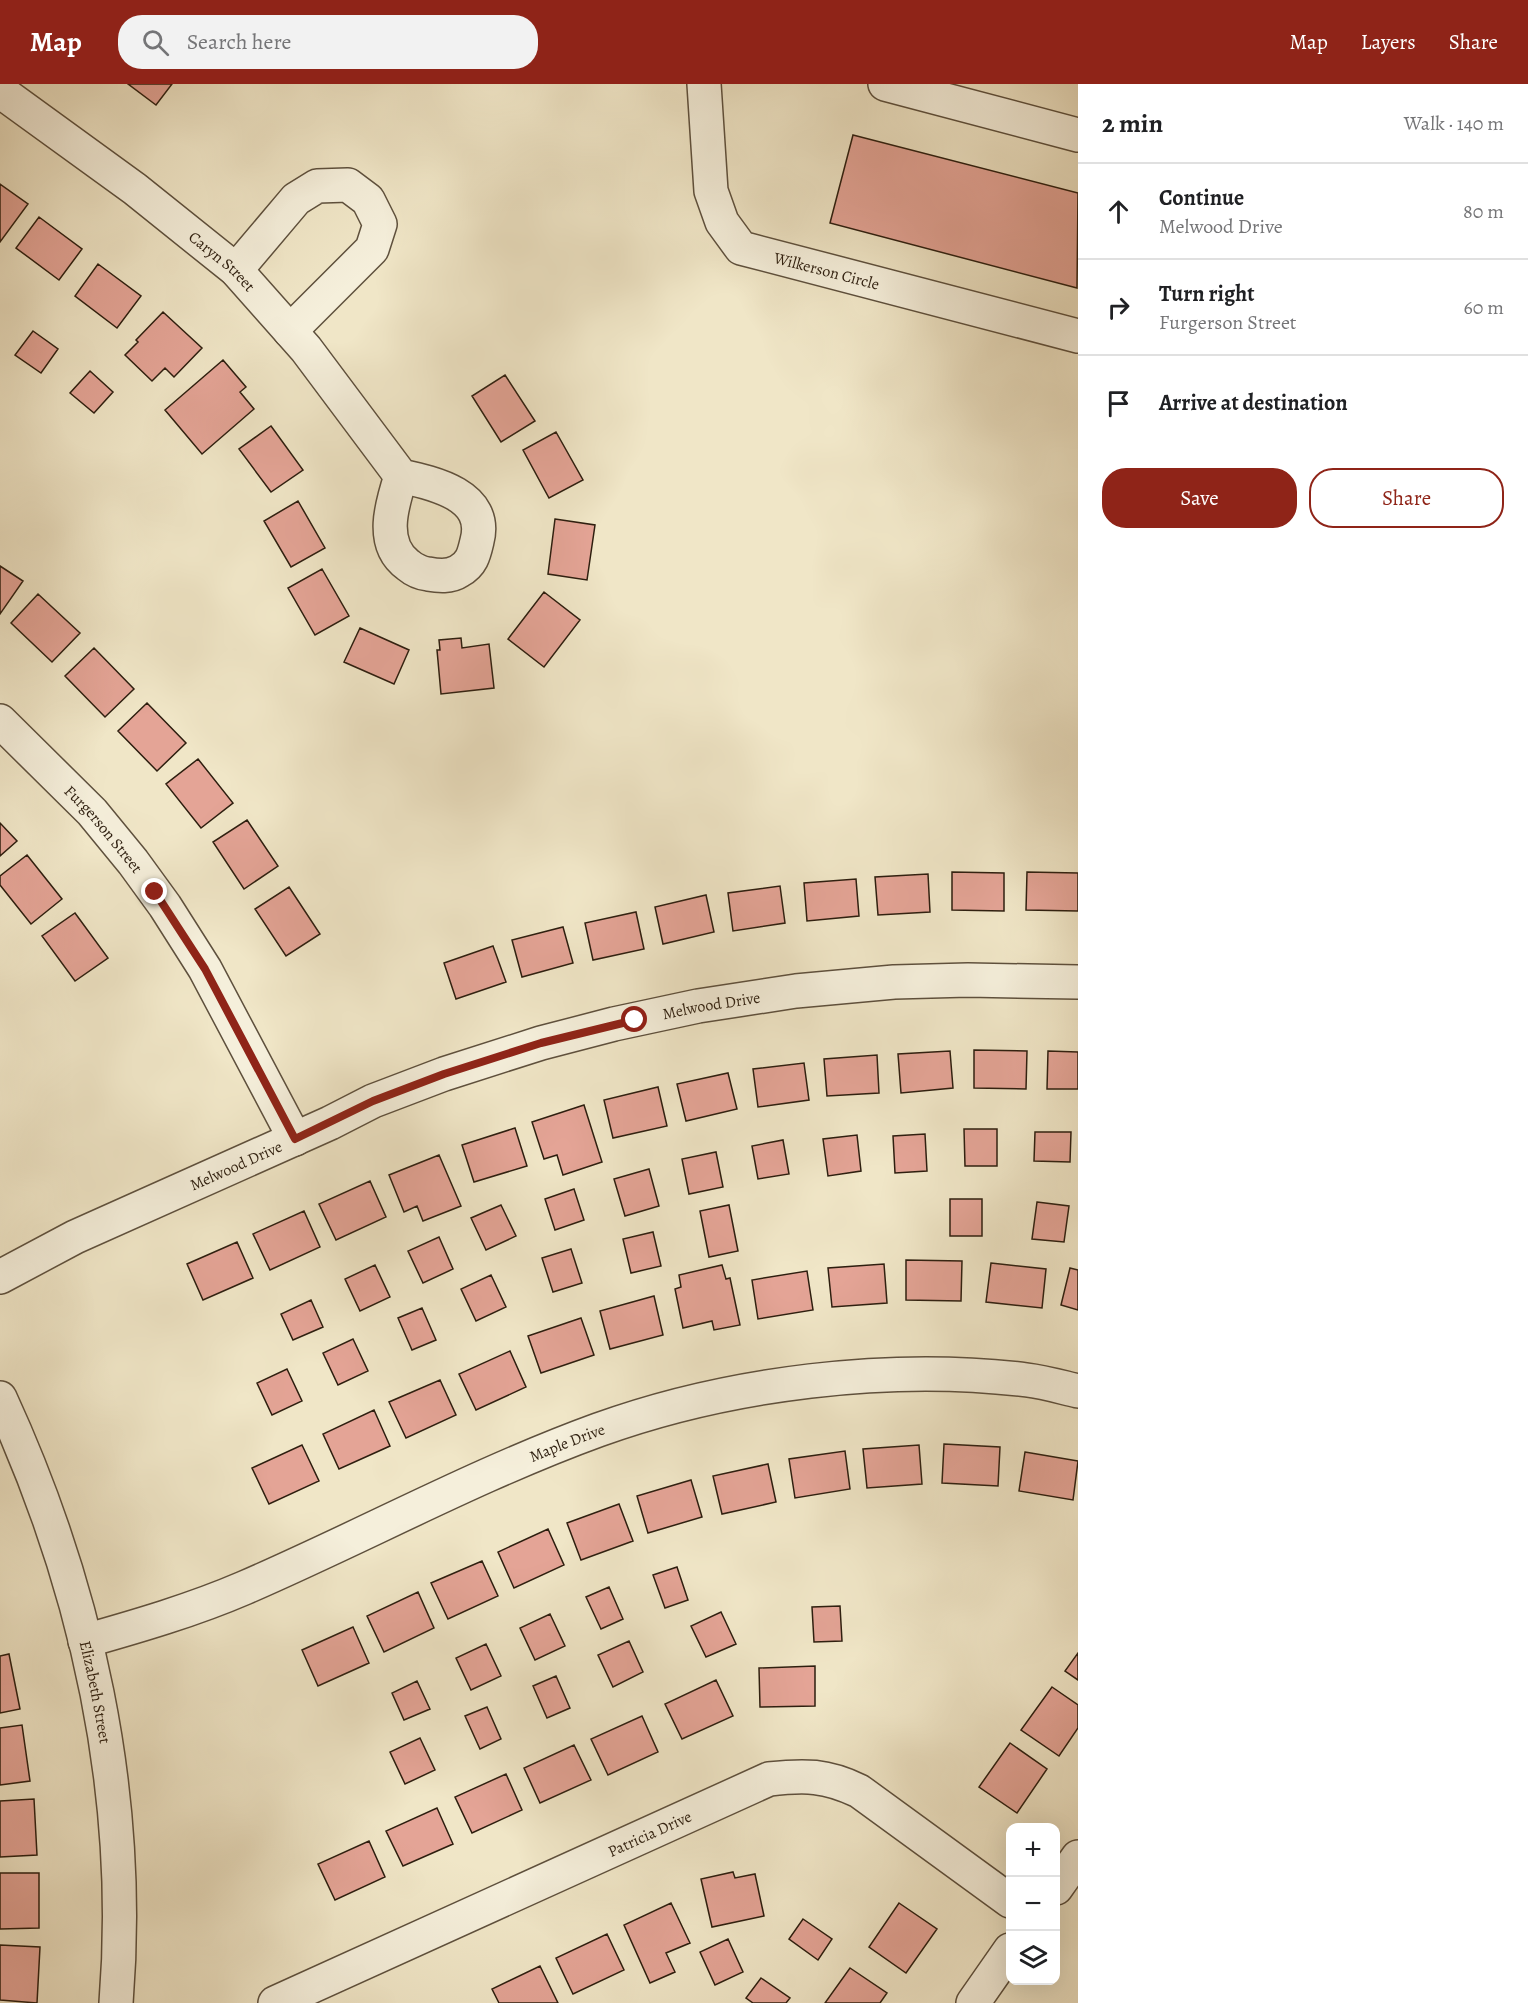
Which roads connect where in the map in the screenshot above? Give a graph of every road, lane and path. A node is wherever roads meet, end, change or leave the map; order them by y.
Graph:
1 (704, 84) edge
2 (885, 84) edge
3 (0, 91) edge
4 (1078, 135) edge
5 (236, 270) junction
6 (290, 331) junction
7 (1078, 336) edge
8 (401, 476) dead end
9 (0, 721) edge
10 (1078, 982) edge
11 (295, 1139) junction
12 (0, 1277) edge
13 (1078, 1391) edge
14 (0, 1398) edge
15 (85, 1641) junction
16 (1078, 1857) edge
17 (1060, 1882) edge
18 (1006, 1896) edge
19 (1006, 1957) edge
20 (116, 2003) edge
21 (274, 2003) edge
22 (973, 2003) edge

1 - 7 street, Wilkerson Circle
2 - 4 street
3 - 5 street, Caryn Street
5 - 6 street, Caryn Street
5 - 6 street
6 - 8 street, Caryn Street
9 - 11 street, Furgerson Street
10 - 11 street, Melwood Drive
11 - 12 street, Melwood Drive
13 - 15 street, Maple Drive
14 - 15 street, Elizabeth Street
15 - 20 street, Elizabeth Street
16 - 17 street
18 - 21 street, Patricia Drive
19 - 22 street

